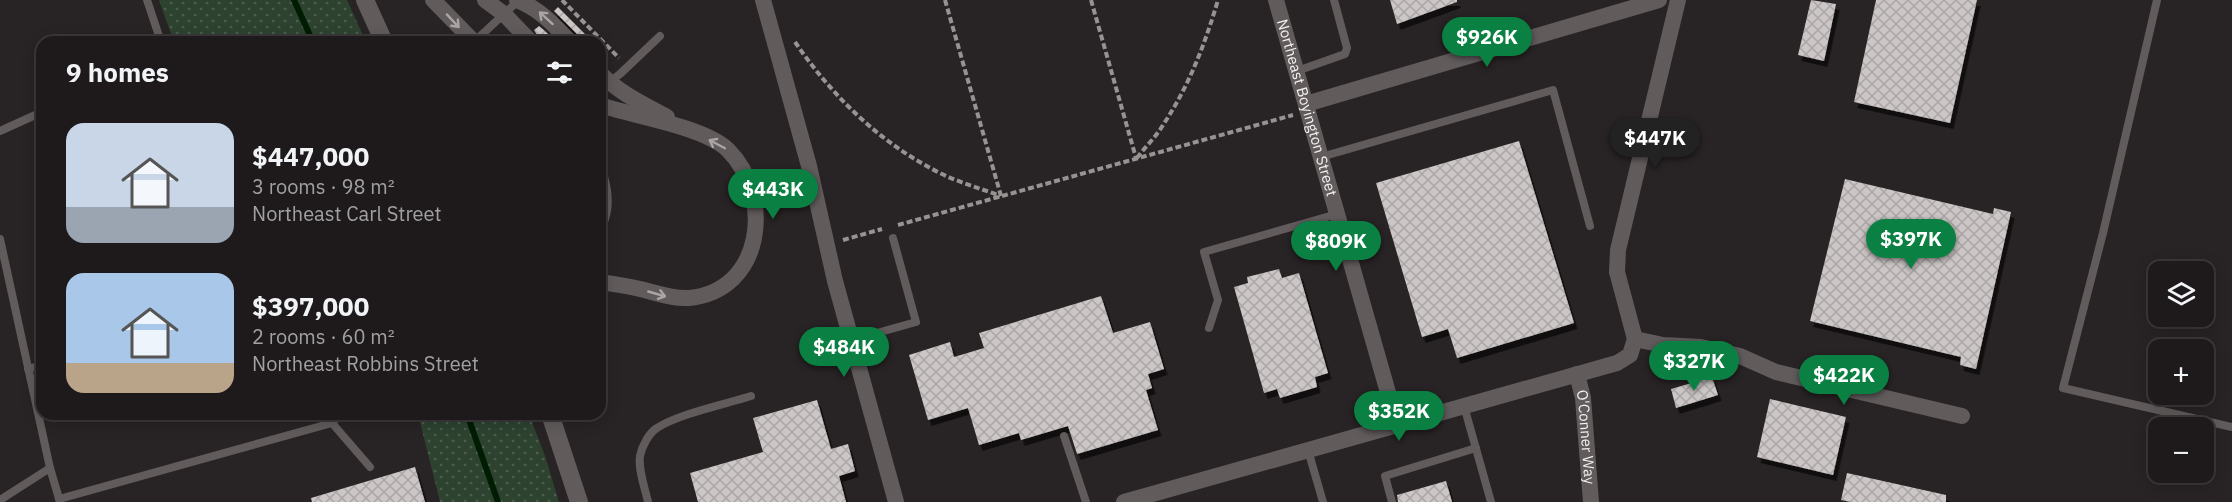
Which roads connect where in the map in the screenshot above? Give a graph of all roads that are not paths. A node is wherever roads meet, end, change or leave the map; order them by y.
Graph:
1 (147, 0) edge
2 (365, 0) edge
3 (434, 0) edge
4 (485, 0) edge
5 (518, 0) edge
6 (763, 0) edge
7 (1276, 0) edge
8 (1334, 0) edge
9 (1659, 0) edge
10 (1678, 0) edge
11 (2157, 0) edge
12 (504, 14) junction
13 (159, 36) edge
14 (381, 36) edge
15 (468, 36) edge
16 (480, 36) edge
17 (525, 36) edge
18 (564, 36) edge
19 (660, 36) dead end
20 (1297, 71) junction
21 (606, 80) edge
22 (606, 84) edge
23 (606, 107) edge
24 (1307, 107) junction
25 (36, 115) edge
26 (0, 131) edge
27 (694, 131) junction
28 (1321, 157) junction
29 (1337, 214) junction
30 (1590, 226) dead end
31 (893, 238) dead end
32 (0, 239) edge
33 (606, 283) edge
34 (1209, 328) dead end
35 (1635, 339) junction
36 (852, 340) junction
37 (36, 367) edge
38 (28, 369) junction
39 (1577, 374) junction
40 (751, 396) dead end
41 (36, 405) edge
42 (1464, 406) junction
43 (1962, 416) dead end
44 (39, 420) edge
45 (324, 420) edge
46 (333, 420) edge
47 (552, 420) edge
48 (1397, 424) junction
49 (2232, 427) edge
50 (1064, 436) dead end
51 (1476, 448) junction
52 (1308, 450) junction
53 (370, 466) dead end
54 (50, 468) junction
55 (0, 500) edge
56 (59, 501) edge
57 (579, 502) edge
58 (648, 502) edge
59 (896, 502) edge
60 (1086, 502) edge
61 (1124, 502) edge
62 (1323, 502) edge
63 (1392, 502) edge
64 (1491, 502) edge
65 (1591, 502) edge

1 - 13 lane
2 - 14 street
3 -> 15 street
4 - 12 street
5 - 12 lane
18 -> 5 street
6 - 36 street
7 - 20 street, Northeast Boyington Street
8 - 20 lane
9 - 24 street
10 - 35 street
11 - 49 lane
12 - 16 lane
12 - 17 street
19 - 21 lane
20 - 24 street, Northeast Boyington Street
22 - 27 street
23 - 27 street
24 - 28 street, Northeast Boyington Street
25 - 26 lane
33 -> 27 street
28 - 29 street, Northeast Boyington Street
28 - 30 lane
29 - 34 lane
29 - 48 street, Northeast Boyington Street
31 - 36 lane
32 - 38 lane
35 - 39 street
35 - 43 street
36 - 59 street
37 - 38 lane
38 - 41 lane
39 - 42 street
39 - 65 street, O'Conner Way
40 - 58 lane
42 - 48 street
42 - 51 lane
44 - 54 lane
45 - 56 lane
46 - 53 lane
47 - 57 street
48 - 52 street
50 - 60 lane
51 - 63 lane
51 - 64 lane
52 - 61 street
52 - 62 lane
54 - 55 lane
54 - 56 lane

